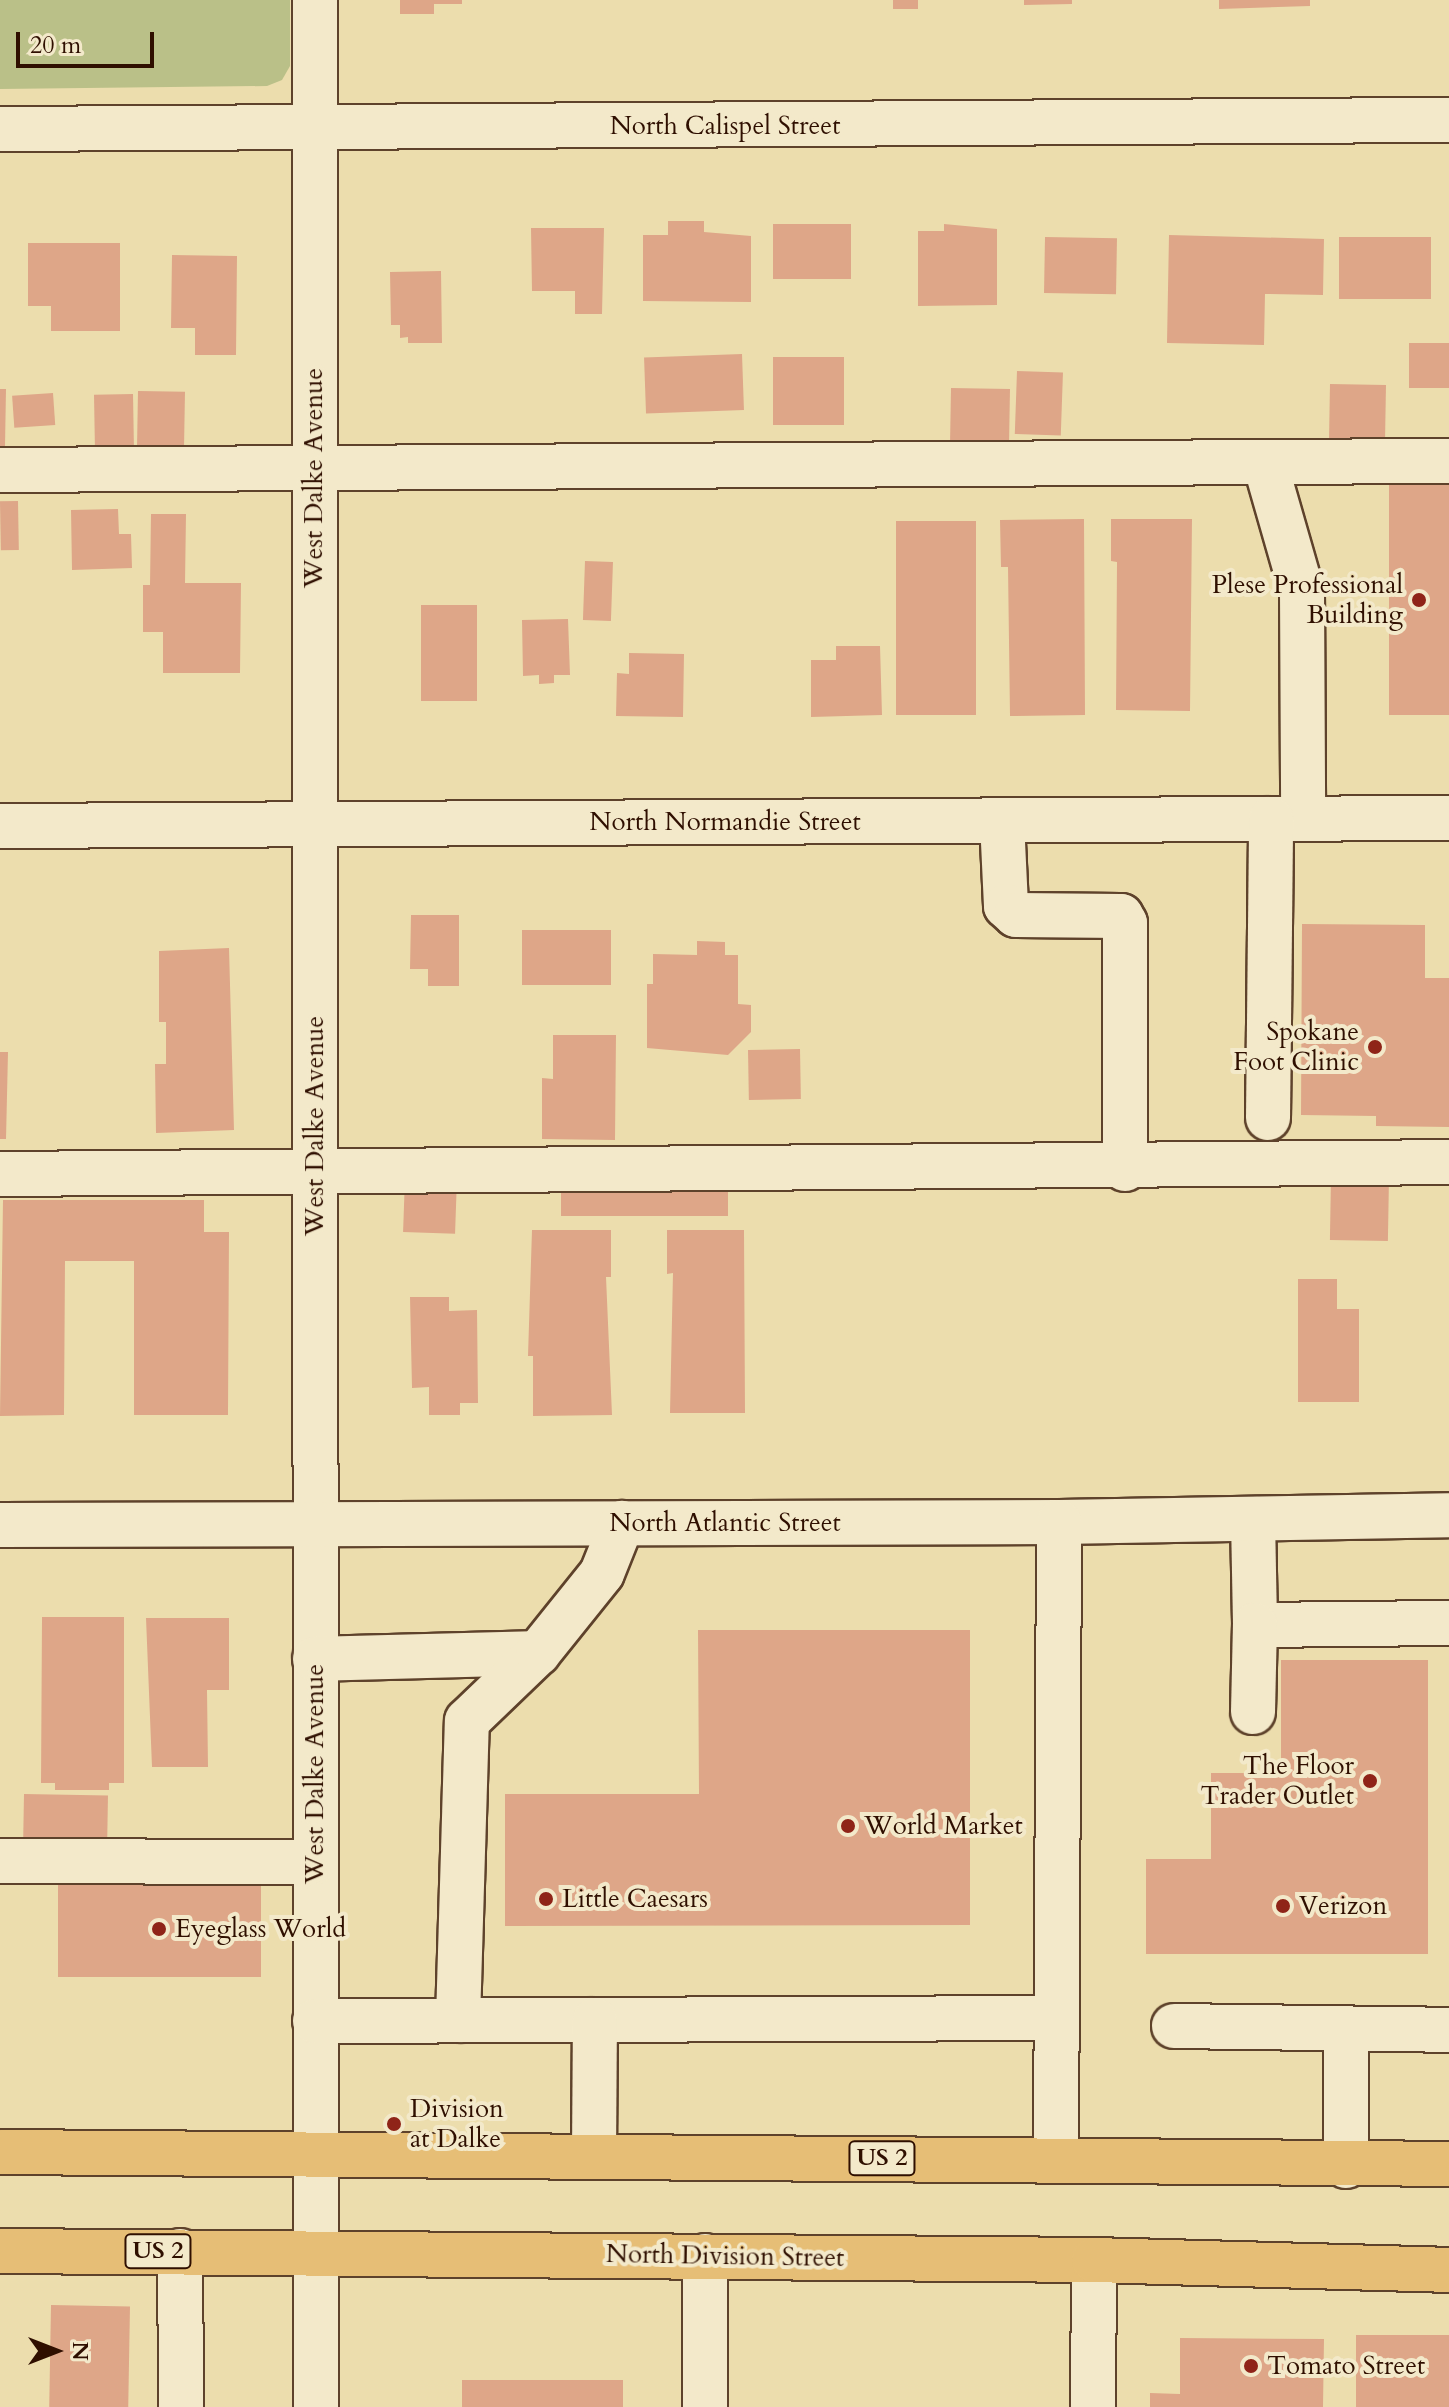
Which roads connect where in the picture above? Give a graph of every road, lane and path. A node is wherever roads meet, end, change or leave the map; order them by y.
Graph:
1 (315, 0) edge
2 (1449, 120) edge
3 (0, 129) edge
4 (315, 129) junction
5 (1449, 461) edge
6 (1265, 463) junction
7 (314, 468) junction
8 (0, 470) edge
9 (1449, 818) edge
10 (1287, 819) junction
11 (1002, 821) junction
12 (314, 825) junction
13 (0, 826) edge
14 (1268, 1118) dead end
15 (1449, 1162) edge
16 (1125, 1169) junction
17 (0, 1174) edge
18 (315, 1174) junction
19 (1449, 1515) edge
20 (1253, 1519) junction
21 (1059, 1522) junction
22 (622, 1523) junction
23 (315, 1524) junction
24 (0, 1525) edge
25 (1449, 1623) edge
26 (1255, 1625) junction
27 (538, 1653) junction
28 (315, 1659) junction
29 (1253, 1712) dead end
30 (0, 1861) edge
31 (314, 1862) junction
32 (1057, 2018) junction
33 (458, 2020) junction
34 (595, 2020) junction
35 (315, 2021) junction
36 (1174, 2026) dead end
37 (1346, 2029) junction
38 (1449, 2030) edge
39 (0, 2152) edge
40 (315, 2154) junction
41 (594, 2156) junction
42 (1056, 2160) junction
43 (1449, 2164) edge
44 (1346, 2166) junction
45 (0, 2251) edge
46 (180, 2251) junction
47 (316, 2252) junction
48 (705, 2256) junction
49 (1094, 2260) junction
50 (1449, 2270) edge
51 (181, 2407) edge
52 (316, 2407) edge
53 (705, 2407) edge
54 (1093, 2407) edge

1 - 4 street, West Dalke Avenue
2 - 4 street, North Calispel Street
3 - 4 street, North Calispel Street
4 - 7 street, West Dalke Avenue
5 - 6 street
6 - 7 street
6 - 10 street
7 - 8 street
7 - 12 street, West Dalke Avenue
9 - 10 street, North Normandie Street
10 - 11 street, North Normandie Street
10 - 14 street
11 - 12 street, North Normandie Street
11 - 16 street
12 - 13 street, North Normandie Street
12 - 18 street, West Dalke Avenue
15 - 16 street
16 - 18 street
17 - 18 street
18 - 23 street, West Dalke Avenue
19 - 20 street, North Atlantic Street
20 - 21 street, North Atlantic Street
20 - 26 street
21 - 22 street, North Atlantic Street
21 - 32 street
22 - 23 street, North Atlantic Street
22 - 27 street
23 - 24 street, North Atlantic Street
23 - 28 street, West Dalke Avenue
25 - 26 street
26 - 29 street
27 - 28 street
27 - 33 street
28 - 31 street, West Dalke Avenue
30 - 31 street
31 - 35 street, West Dalke Avenue
32 - 34 street
32 - 42 street
33 - 34 street
33 - 35 street
34 - 41 street
35 - 40 street, West Dalke Avenue
36 - 37 street
37 - 38 street
37 - 44 street
39 - 40 main road, US 2
40 - 41 main road, US 2
40 - 47 street, West Dalke Avenue
41 - 42 main road, US 2
42 - 44 main road, US 2
43 - 44 main road, US 2
45 - 46 main road, North Division Street / US 2
46 - 47 main road, North Division Street / US 2
46 - 51 street
47 - 48 main road, North Division Street / US 2
47 - 52 street, West Dalke Avenue
48 - 49 main road, North Division Street / US 2
48 - 53 street
49 - 50 main road, North Division Street / US 2
49 - 54 street

